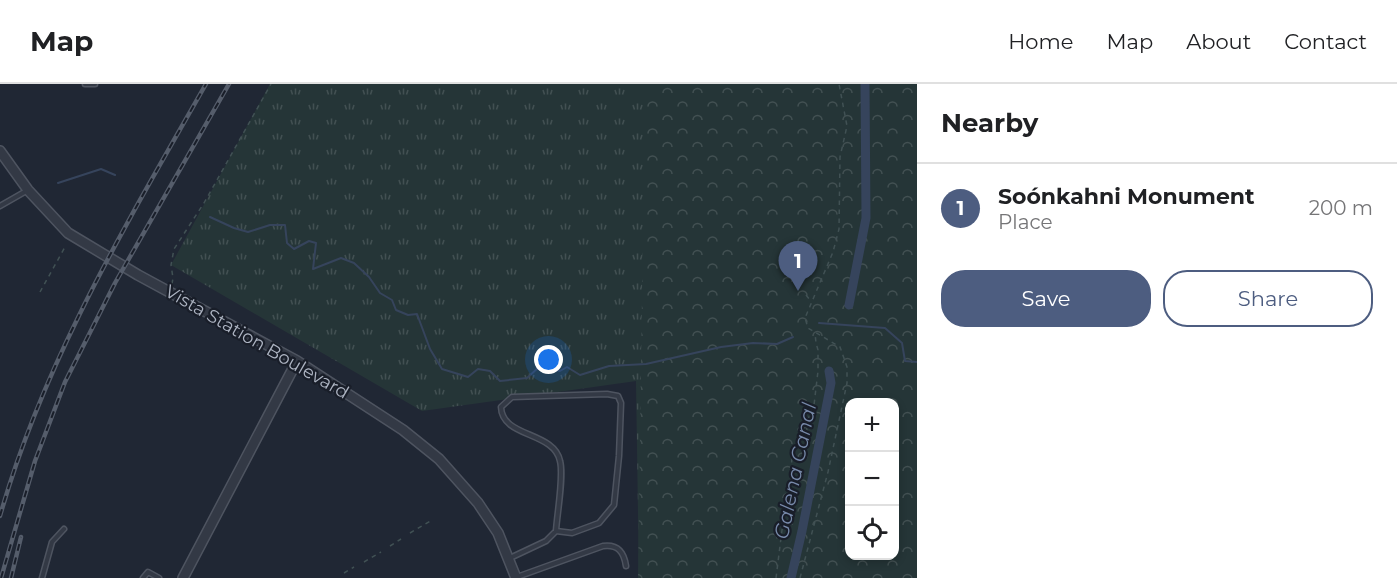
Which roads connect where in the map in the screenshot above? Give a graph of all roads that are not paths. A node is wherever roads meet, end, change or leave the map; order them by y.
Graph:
1 (85, 84) edge
2 (95, 84) edge
3 (0, 151) edge
4 (28, 190) junction
5 (0, 206) edge
6 (297, 361) junction
7 (64, 529) dead end
8 (556, 531) junction
9 (510, 558) junction
10 (626, 566) dead end
11 (42, 578) edge
12 (143, 578) edge
13 (159, 578) edge
14 (183, 578) edge
15 (516, 578) edge

1 - 2 lane
3 - 4 street, Vista Station Boulevard
4 - 5 lane
4 - 6 street, Vista Station Boulevard
6 - 9 street, Vista Station Boulevard
6 - 14 street
7 - 11 lane
8 - 8 lane
8 - 9 lane
9 - 15 street, Vista Station Boulevard
10 - 15 lane
12 - 13 lane

